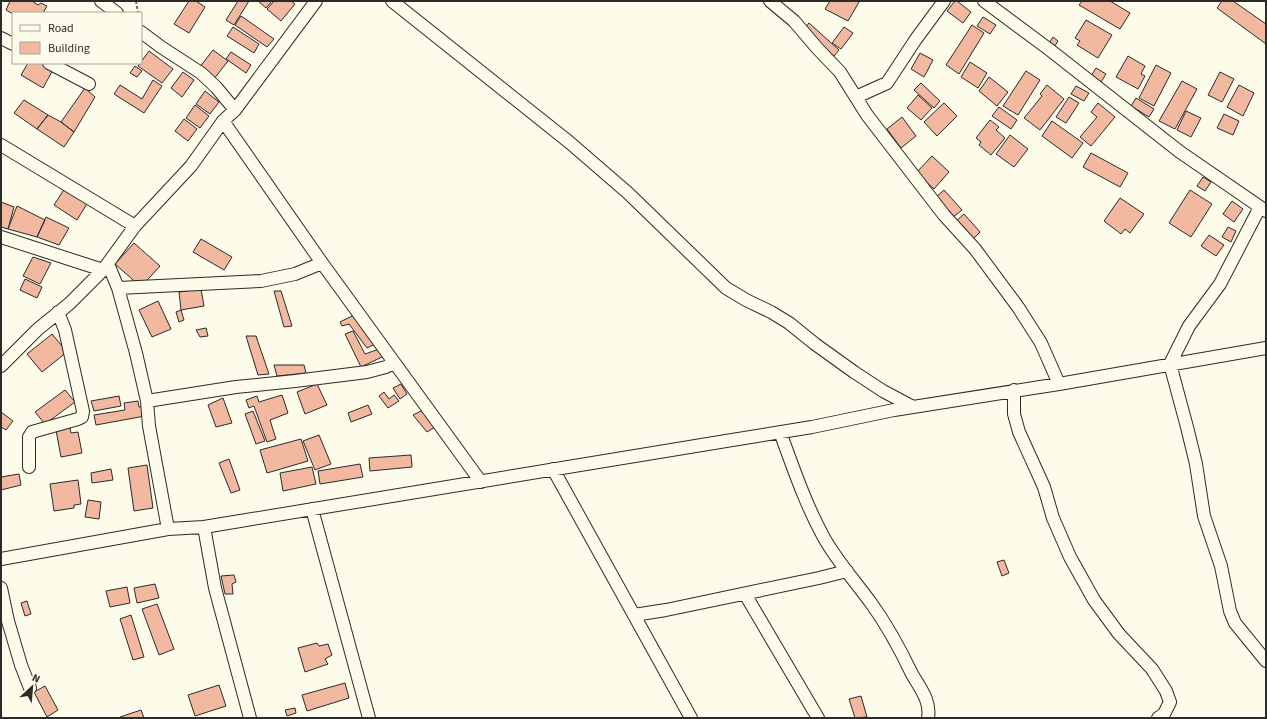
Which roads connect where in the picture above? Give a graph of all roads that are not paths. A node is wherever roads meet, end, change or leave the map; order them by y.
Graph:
1 (101, 1) edge
2 (316, 1) edge
3 (392, 1) edge
4 (770, 1) edge
5 (944, 1) edge
6 (984, 1) edge
7 (116, 12) edge
8 (142, 33) edge
9 (1, 38) edge
10 (12, 44) edge
11 (51, 64) edge
12 (89, 84) dead end
13 (856, 97) junction
14 (234, 110) junction
15 (223, 121) junction
16 (1, 145) edge
17 (1263, 209) edge
18 (135, 226) junction
19 (1, 237) edge
20 (322, 263) junction
21 (106, 267) junction
22 (118, 288) junction
23 (58, 312) junction
24 (1266, 348) edge
25 (394, 362) junction
26 (1170, 364) junction
27 (1, 366) edge
28 (1058, 384) junction
29 (1014, 390) junction
30 (147, 401) junction
31 (913, 407) junction
32 (780, 432) junction
33 (29, 468) dead end
34 (553, 469) junction
35 (481, 482) junction
36 (312, 509) junction
37 (204, 527) junction
38 (168, 529) junction
39 (1, 559) edge
40 (847, 571) junction
41 (1, 588) edge
42 (745, 594) junction
43 (634, 615) junction
44 (1266, 661) edge
45 (30, 688) dead end
46 (250, 718) edge
47 (370, 718) edge
48 (691, 718) edge
49 (818, 718) edge
50 (928, 718) edge
51 (1158, 718) edge

1 - 7 street
2 - 14 street
3 - 31 street
4 - 13 street
5 - 13 street
6 - 17 street
8 - 14 street
9 - 10 street
11 - 12 street
13 - 28 street
14 - 15 street
15 - 18 street
15 - 20 street
16 - 18 street
17 - 26 street
18 - 21 street
19 - 21 street
20 - 22 street
20 - 25 street
21 - 22 street
21 - 23 street
22 - 30 street
23 - 27 street
23 - 33 street
24 - 26 street
25 - 30 street
25 - 35 street
26 - 28 street
26 - 44 street
28 - 29 street
29 - 31 street
29 - 51 street
30 - 38 street
31 - 32 street
32 - 34 street
32 - 40 street
34 - 35 street
34 - 43 street
35 - 36 street
36 - 37 street
36 - 47 street
37 - 38 street
37 - 46 street
38 - 39 street
40 - 42 street
40 - 50 street
41 - 45 street
42 - 43 street
42 - 49 street
43 - 48 street

